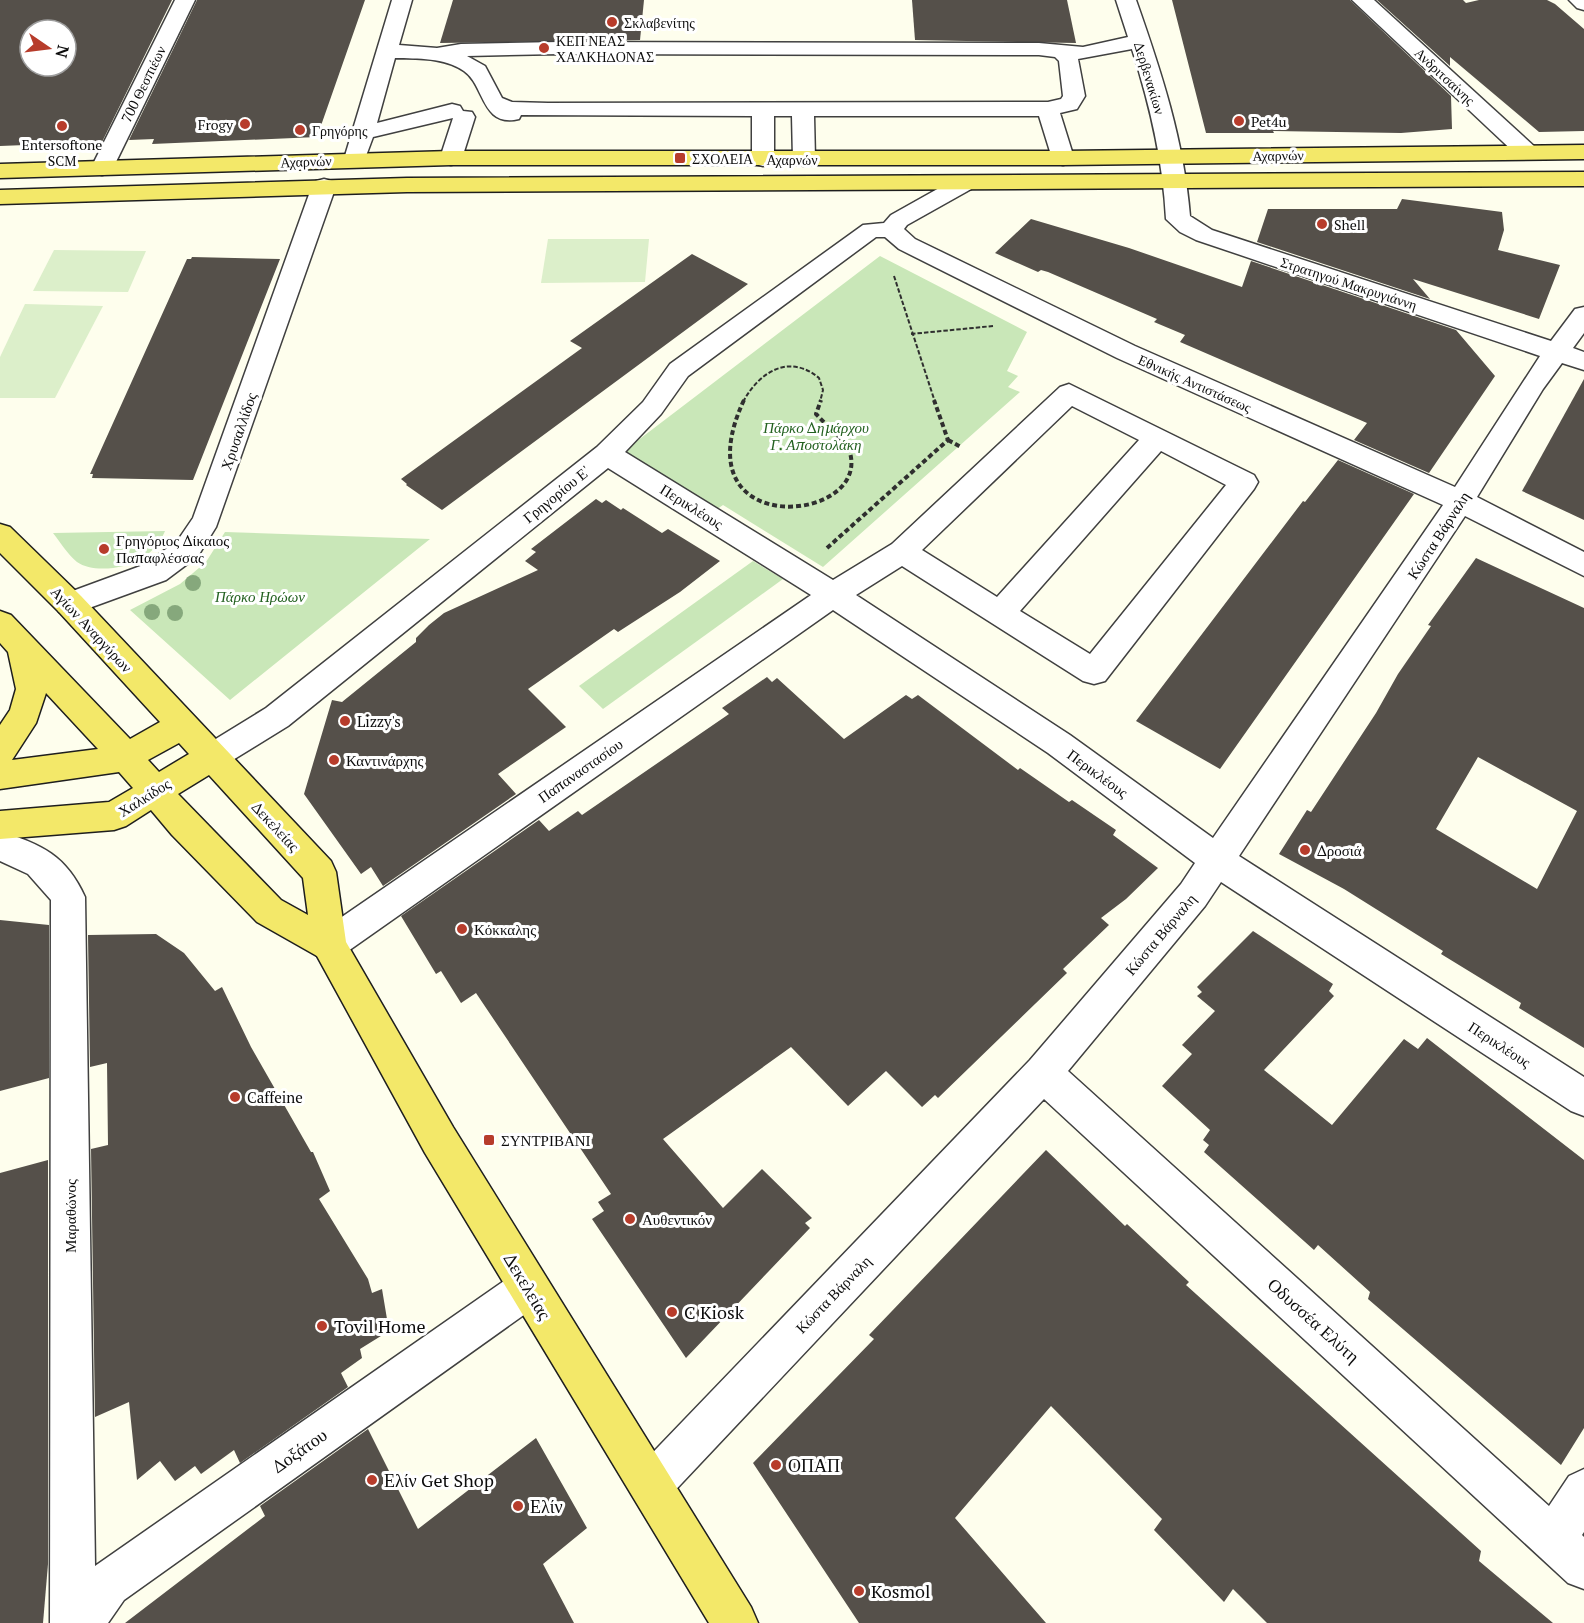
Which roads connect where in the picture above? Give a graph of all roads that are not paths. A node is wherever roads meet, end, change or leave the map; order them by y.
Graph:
1 (185, 0) edge
2 (402, 0) edge
3 (1126, 0) edge
4 (1362, 0) edge
5 (1579, 0) edge
6 (1584, 4) edge
7 (1139, 40) junction
8 (520, 49) junction
9 (387, 51) junction
10 (1064, 53) junction
11 (437, 54) junction
12 (483, 80) junction
13 (494, 103) junction
14 (1048, 109) junction
15 (764, 110) junction
16 (802, 110) junction
17 (365, 124) junction
18 (629, 124) dead end
19 (1527, 152) junction
20 (1584, 152) edge
21 (1172, 156) junction
22 (452, 158) junction
23 (1063, 158) junction
24 (355, 159) junction
25 (763, 159) junction
26 (804, 159) junction
27 (102, 168) junction
28 (0, 171) edge
29 (1584, 179) edge
30 (965, 183) junction
31 (1177, 183) junction
32 (324, 186) junction
33 (0, 197) edge
34 (891, 230) junction
35 (1584, 315) edge
36 (1571, 357) edge
37 (1157, 438) junction
38 (607, 454) junction
39 (1460, 501) junction
40 (0, 535) edge
41 (902, 552) junction
42 (1584, 565) edge
43 (832, 595) junction
44 (70, 604) junction
45 (1000, 613) junction
46 (0, 623) edge
47 (23, 649) junction
48 (182, 726) junction
49 (0, 750) edge
50 (126, 757) junction
51 (212, 757) junction
52 (0, 775) edge
53 (154, 790) junction
54 (0, 825) edge
55 (0, 846) edge
56 (1218, 861) junction
57 (328, 945) junction
58 (1043, 1073) junction
59 (1584, 1098) edge
60 (528, 1288) junction
61 (651, 1485) junction
62 (1584, 1491) edge
63 (1569, 1553) edge
64 (73, 1623) edge
65 (81, 1623) edge
66 (735, 1623) edge

1 - 27 street, 700 Θεσπιέων
2 - 9 street
3 - 7 street, Δερβενακίων
4 - 19 street, Ανδριτσαίνης
5 - 6 street
7 - 10 street
7 - 21 street, Δερβενακίων
8 - 10 street
8 - 11 street
8 - 12 street
9 - 11 street
9 - 17 street
10 - 14 street
11 - 12 street
12 - 13 street
13 - 15 street
13 - 18 street
14 - 16 street
14 - 23 street
15 - 16 street
15 - 25 street
16 - 26 street
17 - 22 street
17 - 24 street
19 - 20 main road, Αχαρνών
19 - 21 main road, Αχαρνών
21 - 23 main road, Αχαρνών
21 - 31 street, Στρατηγού Μακρυγιάννη
22 - 24 main road, Αχαρνών
22 - 25 main road, Αχαρνών
23 - 26 main road, Αχαρνών
24 - 27 main road, Αχαρνών
25 - 26 main road, Αχαρνών
27 - 28 main road, Αχαρνών
29 - 31 main road, Αχαρνών
30 - 31 main road, Αχαρνών
30 - 32 main road, Αχαρνών
30 - 34 street
31 - 36 street, Στρατηγού Μακρυγιάννη
32 - 33 main road, Αχαρνών
32 - 44 street, Χρυσαλλίδος
34 - 38 street, Γρηγορίου Ε'
34 - 39 street, Εθνικής Αντιστάσεως
35 - 36 street, Κώστα Βάρναλη
36 - 39 street, Κώστα Βάρναλη
37 - 41 street, Παπαναστασίου
37 - 45 street
37 - 45 street
38 - 43 street, Περικλέους
38 - 51 street, Γρηγορίου Ε'
39 - 42 street, Εθνικής Αντιστάσεως
39 - 56 street, Κώστα Βάρναλη
40 - 44 main road, Αγίων Αναργύρων
41 - 43 street, Παπαναστασίου
41 - 45 street
43 - 56 street, Περικλέους
43 - 57 street, Παπαναστασίου
44 - 48 main road, Αγίων Αναργύρων
46 - 47 main road
47 - 49 main road
47 - 50 main road
48 - 50 main road
48 - 51 main road, Δεκελείας
50 - 52 main road
50 - 53 main road
51 - 53 main road, Χαλκίδος
51 - 57 main road, Δεκελείας
53 - 54 main road, Χαλκίδος
53 - 57 main road
55 - 64 street, Μαραθώνος
56 - 58 street, Κώστα Βάρναλη
56 - 59 street, Περικλέους
57 - 60 main road, Δεκελείας
58 - 61 street, Κώστα Βάρναλη
58 - 63 street, Οδυσσέα Ελύτη
60 - 61 main road, Δεκελείας
60 - 65 street, Δοξάτου
61 - 66 main road, Δεκελείας
62 - 63 street

